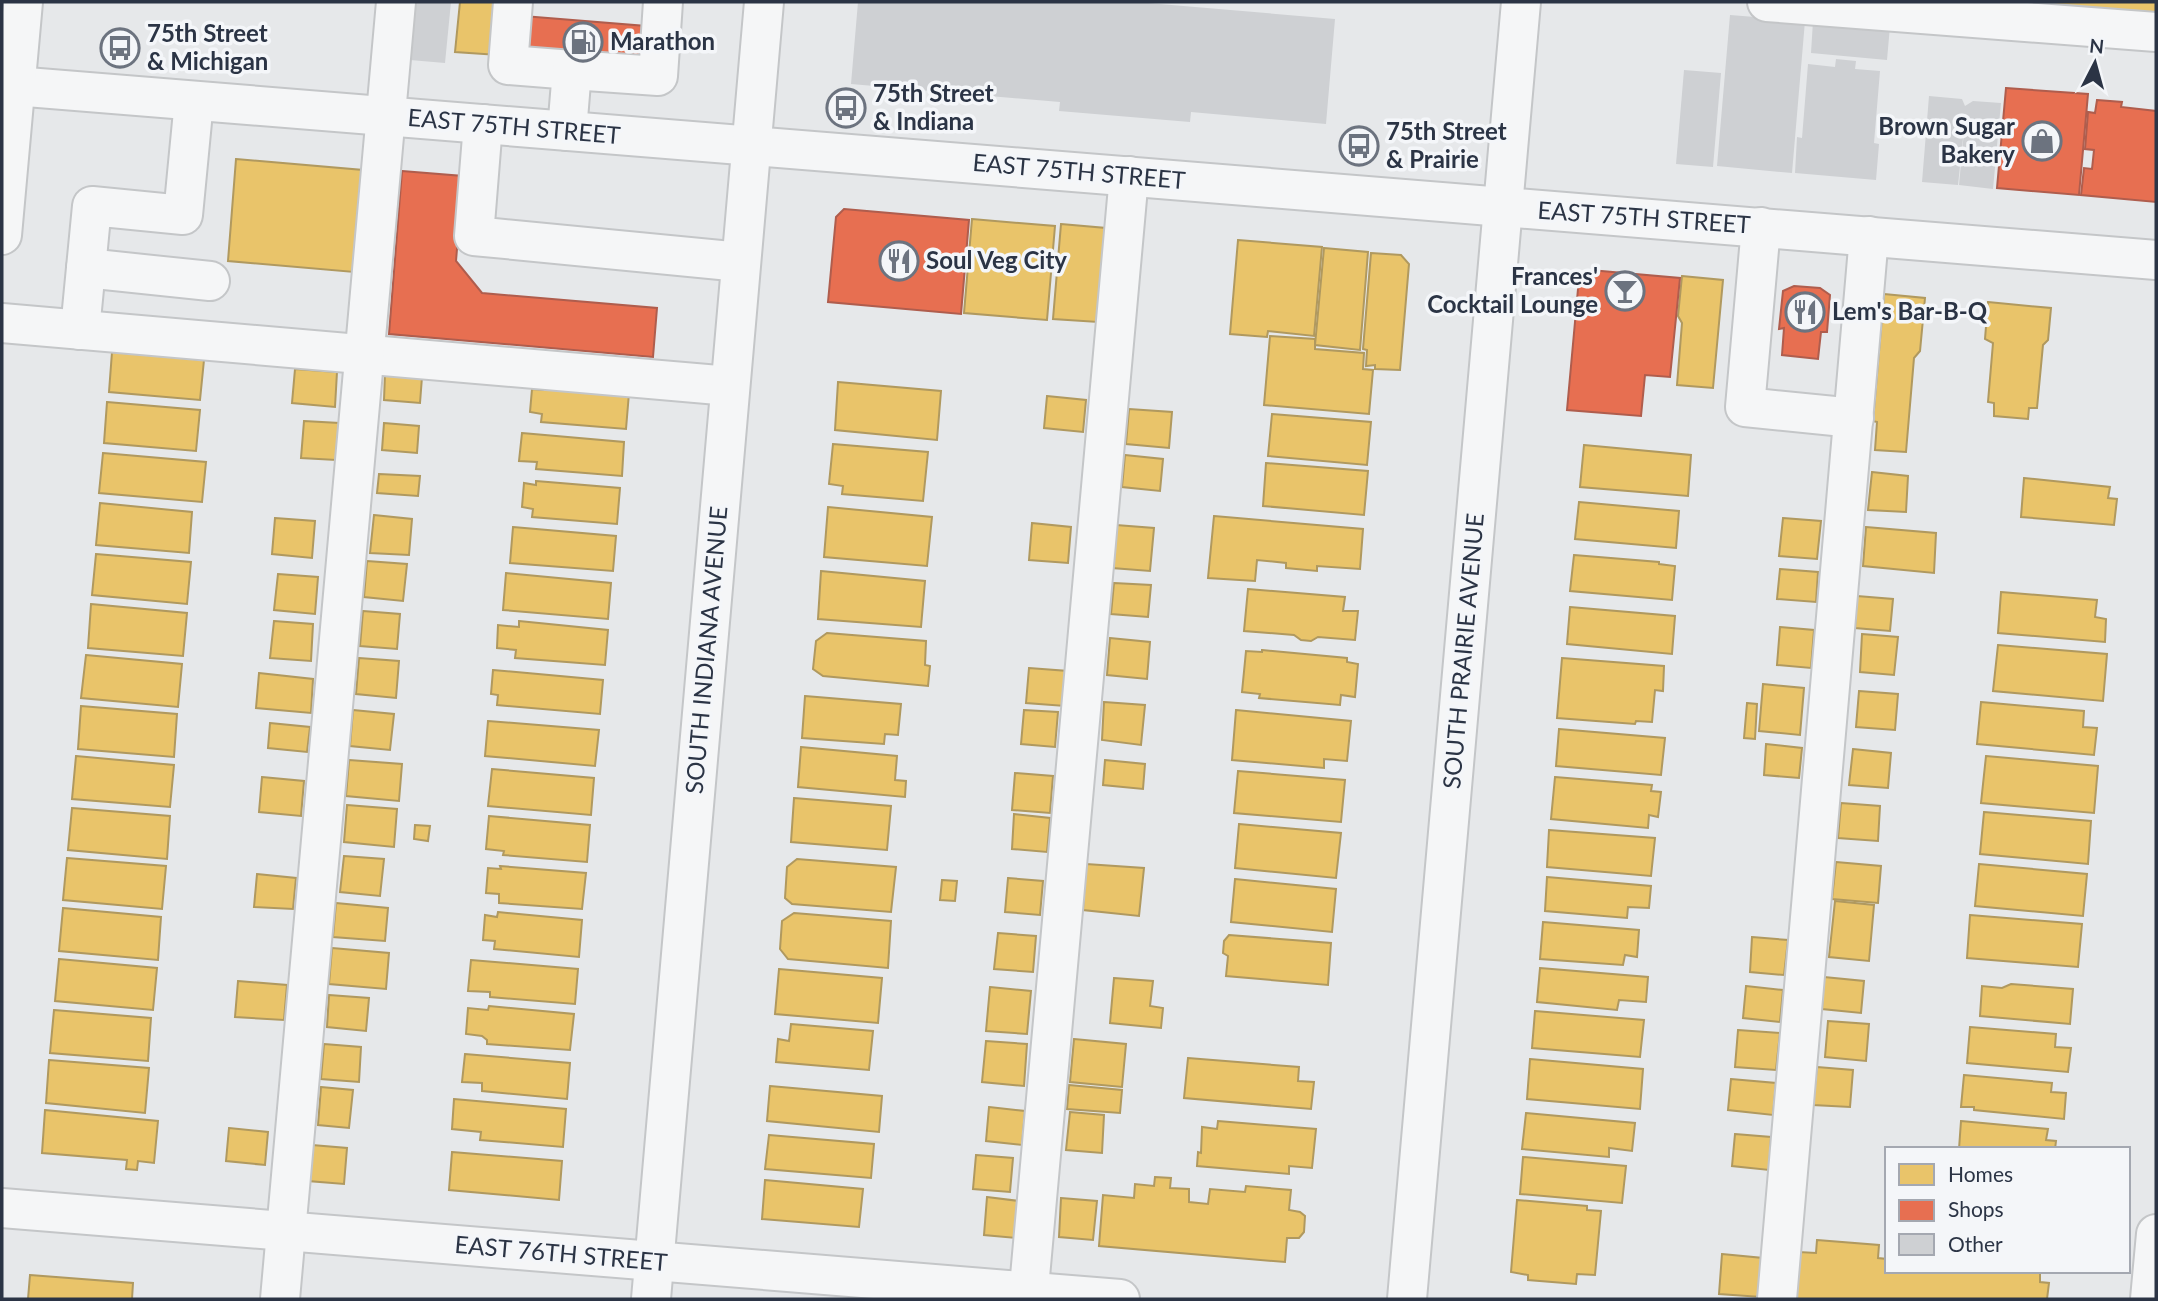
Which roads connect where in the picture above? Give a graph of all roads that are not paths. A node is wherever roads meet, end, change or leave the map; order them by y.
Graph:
1 (23, 2) edge
2 (396, 2) edge
3 (513, 2) edge
4 (663, 2) edge
5 (756, 2) edge
6 (1521, 2) edge
7 (1767, 2) edge
8 (1892, 7) edge
9 (2156, 32) edge
10 (572, 70) junction
11 (8, 86) edge
12 (194, 101) junction
13 (386, 116) junction
14 (483, 124) junction
15 (567, 131) junction
16 (751, 146) junction
17 (1129, 176) junction
18 (1503, 207) junction
19 (1761, 227) junction
20 (2, 235) edge
21 (1870, 236) junction
22 (2156, 260) edge
23 (741, 262) junction
24 (86, 268) junction
25 (210, 281) dead end
26 (2, 323) edge
27 (80, 330) junction
28 (365, 355) junction
29 (730, 386) junction
30 (1854, 418) junction
31 (2, 1208) edge
32 (286, 1231) junction
33 (2156, 1234) edge
34 (654, 1261) junction
35 (1028, 1295) edge
36 (280, 1299) edge
37 (651, 1299) edge
38 (1120, 1299) edge
39 (1407, 1299) edge
40 (1777, 1299) edge
41 (2151, 1299) edge

1 - 11 street
2 - 13 street
3 - 10 street
4 - 10 street
5 - 16 street, SOUTH INDIANA AVENUE
6 - 18 street, SOUTH PRAIRIE AVENUE
7 - 8 street
8 - 9 street
10 - 15 street
11 - 12 street, EAST 75TH STREET
11 - 20 street
12 - 13 street, EAST 75TH STREET
12 - 24 street
13 - 14 street, EAST 75TH STREET
13 - 28 street
14 - 15 street, EAST 75TH STREET
14 - 23 street
15 - 16 street, EAST 75TH STREET
16 - 17 street, EAST 75TH STREET
16 - 23 street, SOUTH INDIANA AVENUE
17 - 18 street, EAST 75TH STREET
17 - 35 street
18 - 19 street, EAST 75TH STREET
18 - 39 street, SOUTH PRAIRIE AVENUE
19 - 21 street, EAST 75TH STREET
19 - 30 street
21 - 22 street, EAST 75TH STREET
21 - 30 street
23 - 29 street, SOUTH INDIANA AVENUE
24 - 25 street
24 - 27 street
26 - 27 street
27 - 28 street
28 - 29 street
28 - 32 street
29 - 34 street, SOUTH INDIANA AVENUE
30 - 40 street
31 - 32 street, EAST 76TH STREET
32 - 34 street, EAST 76TH STREET
32 - 36 street
33 - 41 street
34 - 35 street, EAST 76TH STREET
34 - 37 street, SOUTH INDIANA AVENUE
35 - 38 street, EAST 76TH STREET

